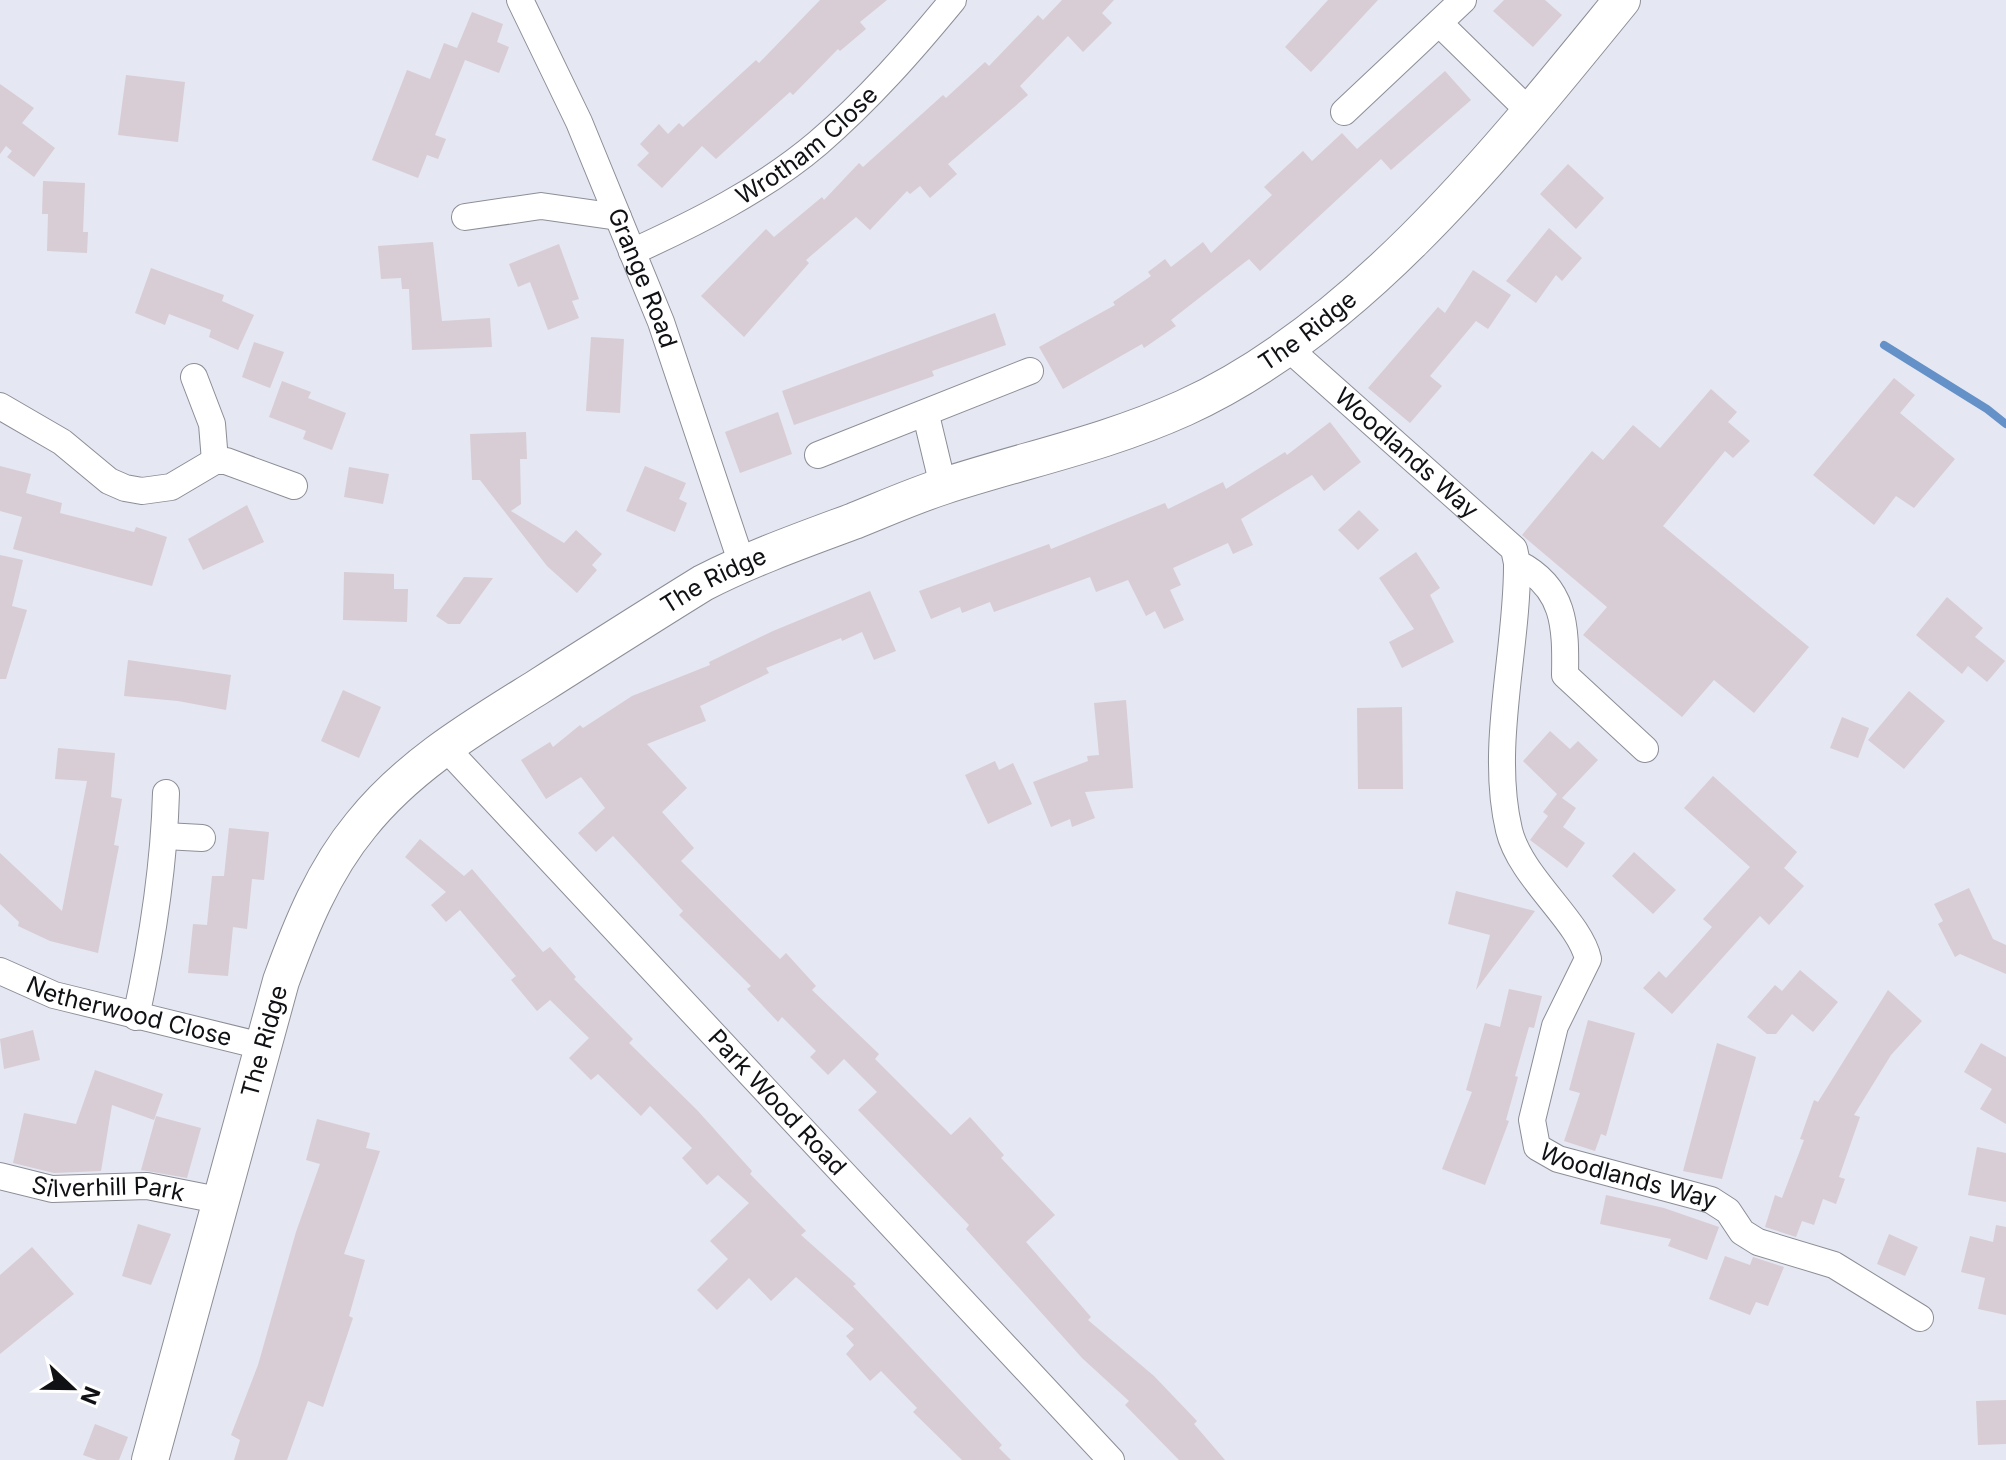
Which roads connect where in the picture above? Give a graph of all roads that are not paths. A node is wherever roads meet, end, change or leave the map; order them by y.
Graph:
1 (520, 0) edge
2 (953, 0) edge
3 (1463, 0) edge
4 (1622, 0) edge
5 (1439, 23) junction
6 (1344, 112) dead end
7 (1530, 112) junction
8 (465, 217) dead end
9 (618, 217) junction
10 (632, 252) junction
11 (1287, 347) junction
12 (1030, 371) dead end
13 (194, 377) dead end
14 (0, 406) edge
15 (926, 415) junction
16 (818, 455) dead end
17 (215, 461) junction
18 (294, 486) dead end
19 (943, 486) junction
20 (1517, 563) junction
21 (742, 564) junction
22 (444, 746) junction
23 (1645, 749) dead end
24 (166, 793) dead end
25 (165, 836) junction
26 (202, 838) dead end
27 (0, 971) edge
28 (136, 1017) junction
29 (262, 1046) junction
30 (0, 1176) edge
31 (218, 1200) junction
32 (1920, 1318) dead end
33 (150, 1460) edge
34 (1111, 1460) edge

1 - 9 street, Grange Road
2 - 10 street, Wrotham Close
3 - 5 street
4 - 7 main road, The Ridge
5 - 6 street
5 - 7 street
7 - 11 main road, The Ridge
8 - 9 street
9 - 10 street, Grange Road
10 - 21 street, Grange Road
11 - 19 main road, The Ridge
11 - 20 street, Woodlands Way
12 - 15 street
13 - 17 street
14 - 17 street
15 - 16 street
15 - 19 street
17 - 18 street
19 - 21 main road, The Ridge
20 - 23 street, Woodlands Way
20 - 32 street, Woodlands Way
21 - 22 main road, The Ridge
22 - 29 main road, The Ridge
22 - 34 street, Park Wood Road
24 - 25 street
25 - 26 street
25 - 28 street
27 - 28 street, Netherwood Close
28 - 29 street, Netherwood Close
29 - 31 main road, The Ridge
30 - 31 street, Silverhill Park
31 - 33 main road, The Ridge

